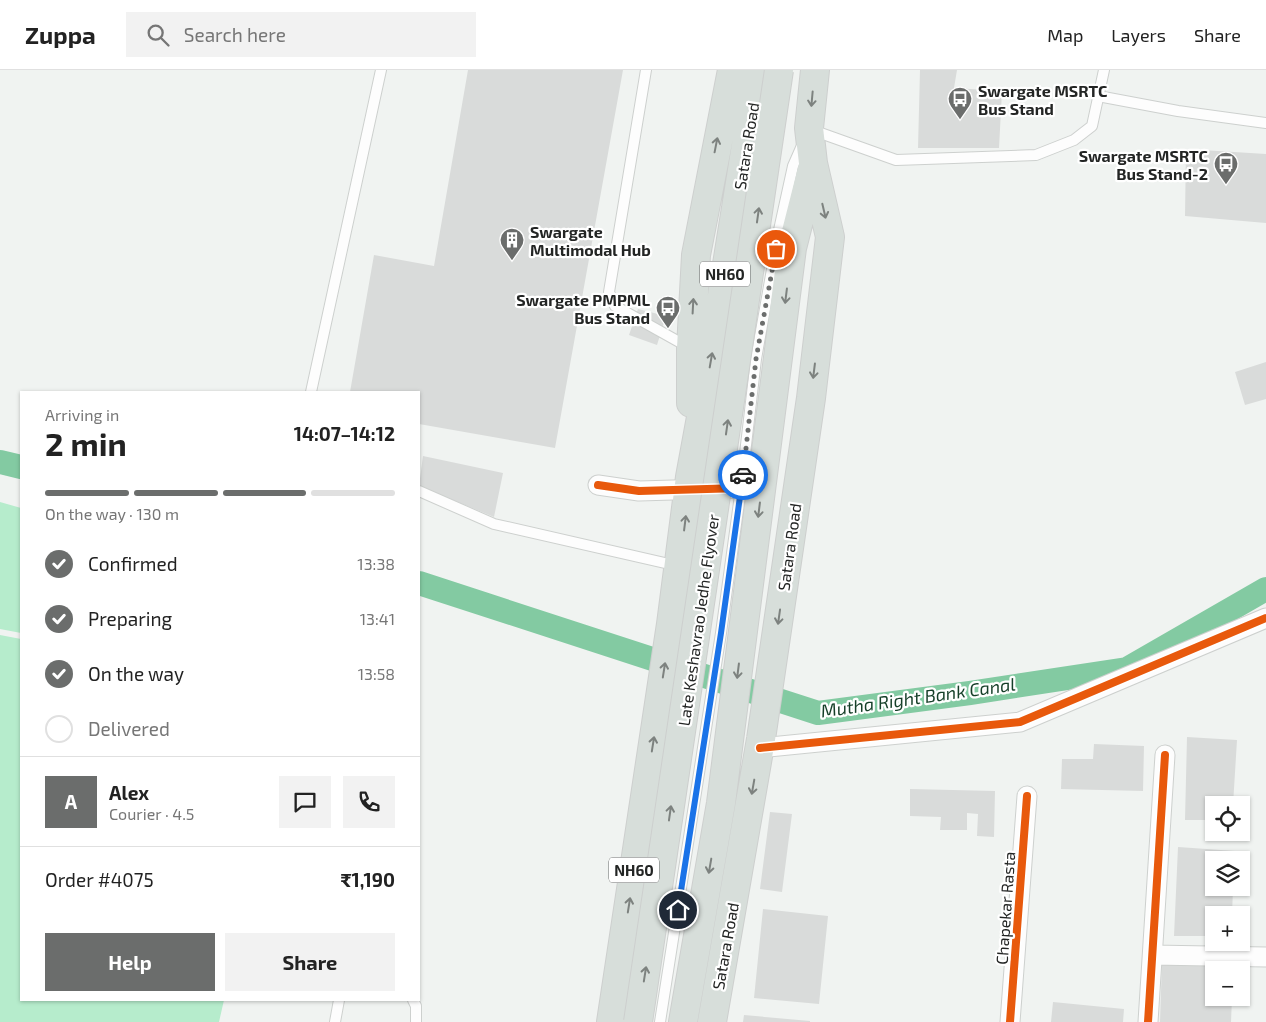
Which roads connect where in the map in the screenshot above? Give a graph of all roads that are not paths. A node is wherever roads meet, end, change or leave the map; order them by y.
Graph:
1 (381, 70) edge
2 (646, 70) edge
3 (732, 70) edge
4 (758, 70) edge
5 (779, 70) edge
6 (815, 70) edge
7 (1104, 70) edge
8 (1098, 96) junction
9 (1266, 123) edge
10 (809, 128) junction
11 (813, 163) junction
12 (691, 348) junction
13 (311, 391) edge
14 (690, 483) junction
15 (598, 485) dead end
16 (742, 488) junction
17 (420, 491) edge
18 (679, 566) junction
19 (1266, 618) edge
20 (761, 744) junction
21 (1165, 755) dead end
22 (1027, 796) dead end
23 (1152, 955) junction
24 (1266, 957) edge
25 (339, 1001) edge
26 (414, 1001) edge
27 (335, 1022) edge
28 (416, 1022) edge
29 (611, 1022) edge
30 (638, 1022) edge
31 (660, 1022) edge
32 (682, 1022) edge
33 (712, 1022) edge
34 (1010, 1022) edge
35 (1148, 1022) edge

1 - 13 lane
2 - 12 lane
12 -> 3 highway
14 -> 4 highway, Satara Road / NH60
30 -> 5 highway, Late Keshavrao Jedhe Flyover, bridge
6 -> 10 highway, Satara Road
7 - 8 lane
8 - 9 lane
8 - 10 lane
10 - 11 highway, Satara Road
10 - 16 lane
11 -> 20 highway, Satara Road
11 -> 32 highway
12 - 14 highway
14 - 15 street
14 - 16 street
18 -> 14 highway, Satara Road / NH60
16 - 31 lane
17 - 18 lane
29 -> 18 highway, Satara Road / NH60
19 - 20 street
20 -> 33 highway, Satara Road
21 - 23 street
22 - 34 street, Chapekar Rasta
23 - 24 street
23 - 35 street
25 - 27 lane
26 - 28 lane

